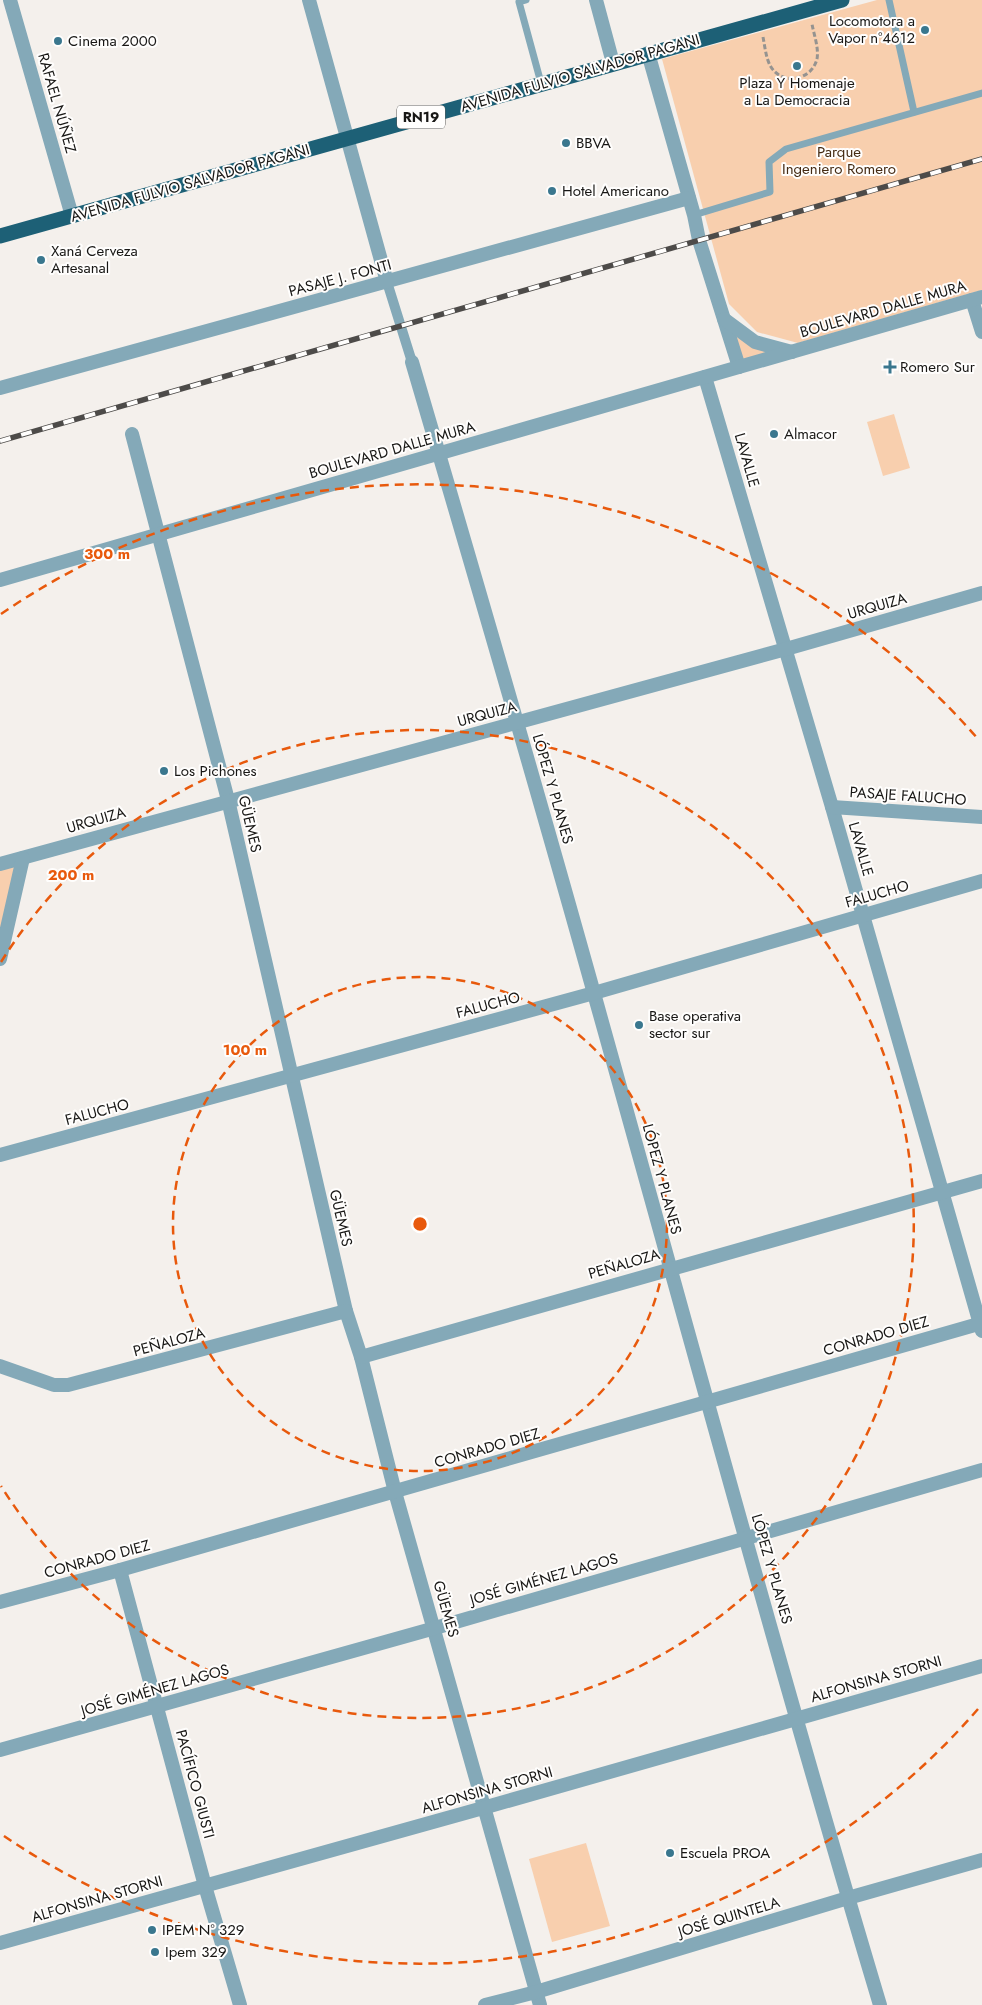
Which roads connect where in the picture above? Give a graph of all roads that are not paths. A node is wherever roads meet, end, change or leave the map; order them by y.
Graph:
1 (309, 0) edge
2 (526, 0) edge
3 (596, 0) edge
4 (842, 0) edge
5 (888, 0) edge
6 (9, 1) edge
7 (648, 53) junction
8 (613, 63) junction
9 (541, 83) junction
10 (982, 93) edge
11 (914, 112) junction
12 (347, 138) junction
13 (689, 198) junction
14 (694, 215) junction
15 (72, 216) junction
16 (0, 236) edge
17 (387, 282) junction
18 (977, 299) edge
19 (724, 318) junction
20 (982, 332) edge
21 (793, 352) junction
22 (412, 362) joint
23 (739, 367) junction
24 (705, 376) junction
25 (0, 388) edge
26 (132, 434) dead end
27 (439, 453) junction
28 (159, 534) junction
29 (0, 580) edge
30 (982, 593) edge
31 (786, 649) junction
32 (517, 723) junction
33 (228, 800) junction
34 (832, 807) junction
35 (982, 817) edge
36 (23, 858) junction
37 (0, 864) edge
38 (982, 881) edge
39 (863, 915) junction
40 (0, 959) edge
41 (594, 993) junction
42 (291, 1076) junction
43 (0, 1155) edge
44 (982, 1180) edge
45 (943, 1192) junction
46 (670, 1268) junction
47 (346, 1311) junction
48 (981, 1326) edge
49 (361, 1357) junction
50 (0, 1366) edge
51 (708, 1401) junction
52 (982, 1470) edge
53 (395, 1492) junction
54 (746, 1538) junction
55 (120, 1570) junction
56 (0, 1602) edge
57 (435, 1628) junction
58 (982, 1666) edge
59 (157, 1706) junction
60 (797, 1719) junction
61 (0, 1750) edge
62 (483, 1808) junction
63 (982, 1860) edge
64 (205, 1886) junction
65 (848, 1898) junction
66 (0, 1943) edge
67 (538, 1998) edge
68 (240, 2005) edge
69 (485, 2005) edge
70 (880, 2005) edge

1 - 12 street
2 - 9 lane
3 - 8 street
4 - 7 highway, AVENIDA FULVIO SALVADOR PAGANI / RN19
5 - 11 lane
6 - 15 street, RAFAEL NÚÑEZ
7 - 8 highway, AVENIDA FULVIO SALVADOR PAGANI / RN19
7 - 13 street
8 - 9 highway, AVENIDA FULVIO SALVADOR PAGANI / RN19
9 - 12 highway, AVENIDA FULVIO SALVADOR PAGANI / RN19
10 - 11 lane
11 - 14 lane
12 - 15 highway, AVENIDA FULVIO SALVADOR PAGANI / RN19
12 - 17 street
13 - 14 street
13 - 17 street, PASAJE J. FONTI
14 - 19 street
15 - 16 highway, AVENIDA FULVIO SALVADOR PAGANI / RN19
17 - 22 street
17 - 25 street, PASAJE J. FONTI
18 - 20 street
18 - 21 street, BOULEVARD DALLE MURA
19 - 21 street, BOULEVARD DALLE MURA
19 - 23 street
21 - 23 street, BOULEVARD DALLE MURA
22 - 27 street, LÓPEZ Y PLANES
23 - 24 street, BOULEVARD DALLE MURA
24 - 27 street, BOULEVARD DALLE MURA
24 - 31 street, LAVALLE
26 - 28 street, GÜEMES
27 - 28 street, BOULEVARD DALLE MURA
27 - 32 street, LÓPEZ Y PLANES
28 - 29 street, BOULEVARD DALLE MURA
28 - 33 street, GÜEMES
30 - 31 street, URQUIZA
31 - 32 street, URQUIZA
31 - 34 street, LAVALLE
32 - 33 street, URQUIZA
32 - 41 street, LÓPEZ Y PLANES
33 - 36 street, URQUIZA
33 - 42 street, GÜEMES
34 - 35 street, PASAJE FALUCHO
34 - 39 street, LAVALLE
36 - 37 street, URQUIZA
36 - 40 street
38 - 39 street, FALUCHO
39 - 41 street, FALUCHO
39 - 45 street, LAVALLE
41 - 42 street, FALUCHO
41 - 46 street, LÓPEZ Y PLANES
42 - 43 street, FALUCHO
42 - 47 street, GÜEMES
44 - 45 street, PEÑALOZA
45 - 46 street, PEÑALOZA
45 - 48 street, LAVALLE
46 - 49 street, PEÑALOZA
46 - 51 street, LÓPEZ Y PLANES
47 - 49 street, GÜEMES
47 - 50 street, PEÑALOZA
48 - 51 street, CONRADO DIEZ
49 - 53 street, GÜEMES
51 - 53 street, CONRADO DIEZ
51 - 54 street, LÓPEZ Y PLANES
52 - 54 street, JOSÉ GIMÉNEZ LAGOS
53 - 55 street, CONRADO DIEZ
53 - 57 street, GÜEMES
54 - 57 street, JOSÉ GIMÉNEZ LAGOS
54 - 60 street, LÓPEZ Y PLANES
55 - 56 street, CONRADO DIEZ
55 - 59 street, PACÍFICO GIUSTI
57 - 59 street, JOSÉ GIMÉNEZ LAGOS
57 - 62 street, GÜEMES
58 - 60 street, ALFONSINA STORNI
59 - 61 street, JOSÉ GIMÉNEZ LAGOS
59 - 64 street, PACÍFICO GIUSTI
60 - 62 street, ALFONSINA STORNI
60 - 65 street, LÓPEZ Y PLANES
62 - 64 street, ALFONSINA STORNI
62 - 67 street, GÜEMES
63 - 65 street, JOSÉ QUINTELA
64 - 66 street, ALFONSINA STORNI
64 - 68 street, PACÍFICO GIUSTI
65 - 67 street, JOSÉ QUINTELA
65 - 70 street, LÓPEZ Y PLANES
67 - 69 street, JOSÉ QUINTELA

